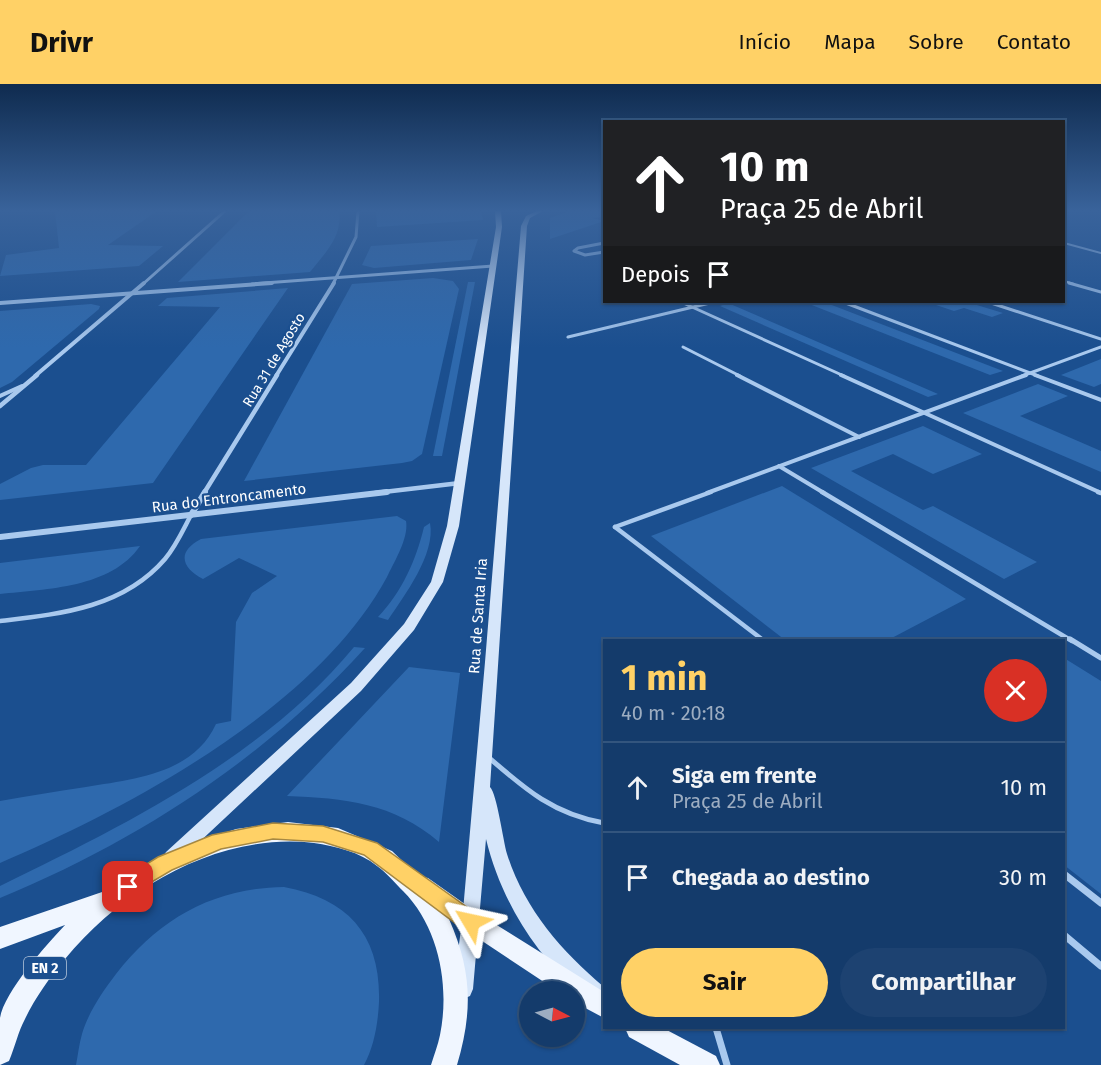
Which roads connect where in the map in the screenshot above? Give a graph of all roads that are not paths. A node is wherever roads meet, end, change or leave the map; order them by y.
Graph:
1 (173, 257) edge
2 (347, 257) edge
3 (494, 257) edge
4 (522, 257) edge
5 (493, 266) junction
6 (337, 277) junction
7 (1065, 281) edge
8 (135, 291) junction
9 (1101, 292) edge
10 (0, 303) edge
11 (683, 303) edge
12 (710, 303) edge
13 (846, 303) edge
14 (991, 303) edge
15 (693, 307) junction
16 (568, 337) dead end
17 (1101, 339) edge
18 (683, 347) dead end
19 (1101, 347) edge
20 (1031, 373) junction
21 (23, 386) junction
22 (0, 396) edge
23 (1101, 400) edge
24 (0, 406) edge
25 (925, 413) junction
26 (859, 437) junction
27 (779, 466) junction
28 (460, 483) junction
29 (1101, 493) edge
30 (191, 515) junction
31 (0, 537) edge
32 (0, 621) edge
33 (762, 639) edge
34 (1101, 658) edge
35 (483, 752) junction
36 (603, 823) edge
37 (165, 864) junction
38 (1065, 875) edge
39 (408, 876) junction
40 (110, 899) junction
41 (1101, 903) edge
42 (471, 922) junction
43 (1065, 936) edge
44 (0, 938) edge
45 (1101, 966) edge
46 (603, 999) edge
47 (603, 1005) edge
48 (642, 1029) edge
49 (716, 1029) edge
50 (454, 1031) junction
51 (0, 1052) edge
52 (444, 1065) edge
53 (706, 1065) edge
54 (727, 1065) edge

1 - 8 street
2 - 6 street, Rua 31 de Agosto
3 - 5 main road
4 - 35 main road, Rua de Santa Iria
5 - 6 street
5 - 28 main road
6 - 8 street
6 - 30 street, Rua 31 de Agosto
7 - 9 lane
8 - 10 street
8 - 21 street
11 - 15 lane
12 - 15 lane
13 - 20 lane
14 - 17 lane
15 - 16 lane
15 - 25 lane
18 - 26 lane
19 - 20 lane
20 - 23 lane
20 - 25 lane
21 - 22 lane
21 - 24 street
25 - 26 lane
25 - 29 lane
26 - 27 lane
27 - 33 lane
27 - 34 lane
28 - 30 street, Rua do Entroncamento
28 - 37 main road
30 - 31 street, Rua do Entroncamento
30 - 32 lane
35 - 36 lane
35 - 42 main road, Rua de Santa Iria
35 - 46 main road
37 - 39 main road, EN 2
37 - 40 main road, EN 2
38 - 41 lane
39 - 42 main road, EN 2
39 - 50 main road, EN 2
40 - 44 main road, EN 2
40 - 51 main road, EN 2
42 - 47 main road, EN 2
42 - 50 main road, Rua de Santa Iria
43 - 45 lane
48 - 53 main road
49 - 54 lane
50 - 52 main road, EN 2

